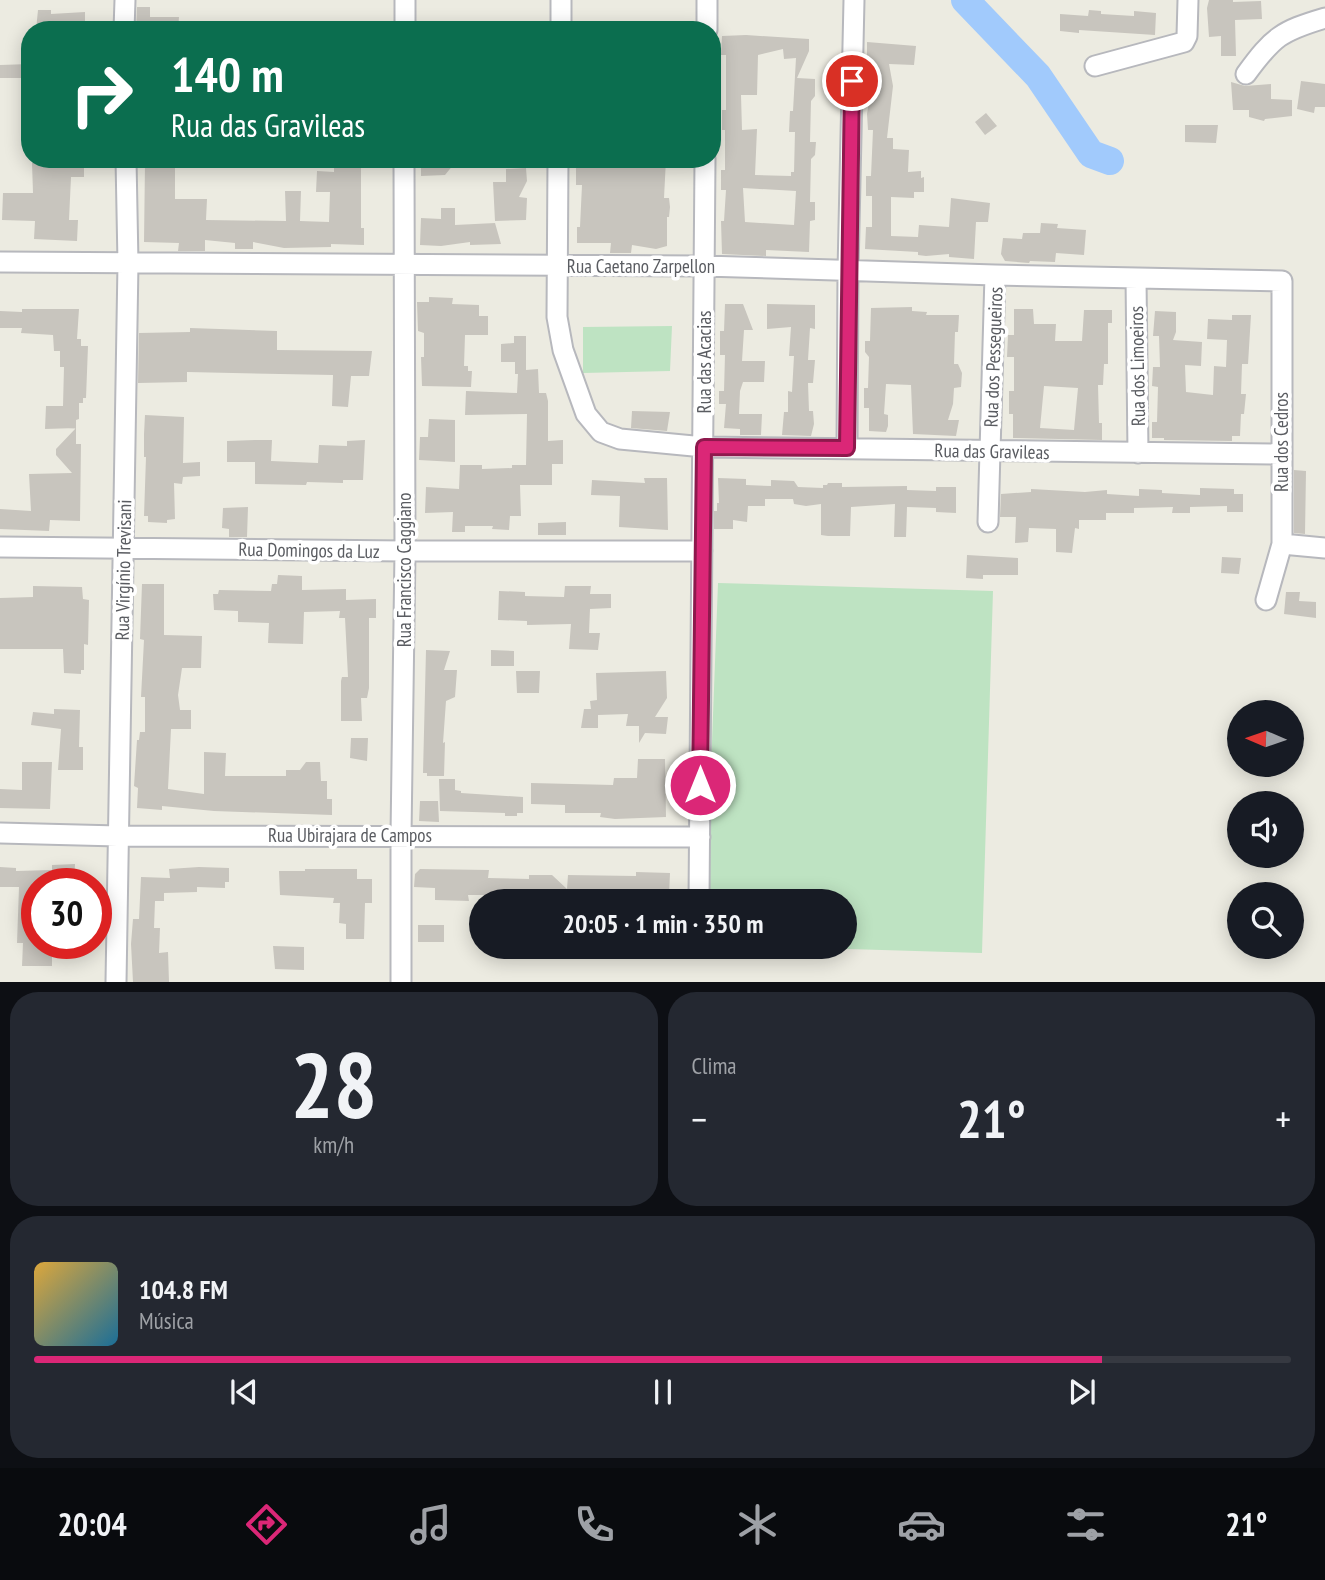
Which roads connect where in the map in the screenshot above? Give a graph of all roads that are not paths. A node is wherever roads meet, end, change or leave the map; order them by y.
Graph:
1 (125, 0) edge
2 (405, 0) edge
3 (561, 0) edge
4 (707, 0) edge
5 (854, 0) edge
6 (1188, 0) edge
7 (1325, 18) edge
8 (124, 21) edge
9 (405, 21) edge
10 (561, 21) edge
11 (707, 21) edge
12 (1095, 66) dead end
13 (1246, 74) dead end
14 (126, 168) edge
15 (404, 168) edge
16 (558, 168) edge
17 (705, 168) edge
18 (0, 262) edge
19 (128, 263) junction
20 (402, 265) junction
21 (556, 266) junction
22 (704, 266) junction
23 (848, 271) junction
24 (995, 275) junction
25 (1136, 278) junction
26 (1282, 281) joint
27 (704, 447) junction
28 (847, 448) junction
29 (990, 452) junction
30 (1138, 453) junction
31 (1281, 454) junction
32 (988, 522) dead end
33 (1282, 544) junction
34 (0, 547) edge
35 (124, 547) junction
36 (1325, 548) edge
37 (405, 551) junction
38 (702, 551) junction
39 (1266, 600) dead end
40 (0, 833) edge
41 (401, 835) junction
42 (118, 836) junction
43 (700, 836) junction
44 (699, 889) edge
45 (116, 982) edge
46 (401, 982) edge

1 - 8 street
2 - 9 street
3 - 10 street
4 - 11 street
5 - 23 street
6 - 12 street
7 - 13 street
14 - 19 street, Rua Virgínio Trevisani
15 - 20 street, Rua Francisco Caggiano
16 - 21 street, Rua das Gravileas
17 - 22 street, Rua das Acacias
18 - 19 street, Rua Caetano Zarpellon
19 - 20 street, Rua Caetano Zarpellon
19 - 35 street, Rua Virgínio Trevisani
20 - 21 street, Rua Caetano Zarpellon
20 - 37 street, Rua Francisco Caggiano
21 - 22 street, Rua Caetano Zarpellon
21 - 27 street, Rua das Gravileas
22 - 23 street, Rua Caetano Zarpellon
22 - 27 street, Rua das Acacias
23 - 24 street, Rua Caetano Zarpellon
23 - 28 street
24 - 25 street, Rua Caetano Zarpellon
24 - 29 street, Rua dos Pessegueiros
25 - 26 street, Rua Caetano Zarpellon
25 - 30 street, Rua dos Limoeiros
26 - 31 street, Rua dos Cedros
27 - 28 street, Rua das Gravileas
27 - 38 street, Rua das Acacias
28 - 29 street, Rua das Gravileas
29 - 30 street, Rua das Gravileas
29 - 32 street, Rua dos Pessegueiros
30 - 31 street, Rua das Gravileas
31 - 33 street, Rua dos Cedros
33 - 36 street
33 - 39 street, Rua dos Cedros
34 - 35 street, Rua Domingos da Luz
35 - 37 street, Rua Domingos da Luz
35 - 42 street, Rua Virgínio Trevisani
37 - 38 street, Rua Domingos da Luz
37 - 41 street, Rua Francisco Caggiano
38 - 43 street, Rua das Acacias
40 - 42 street, Rua Ubirajara de Campos
41 - 42 street, Rua Ubirajara de Campos
41 - 43 street, Rua Ubirajara de Campos
41 - 46 street, Rua Francisco Caggiano
42 - 45 street, Rua Virgínio Trevisani
43 - 44 street, Rua das Acacias

